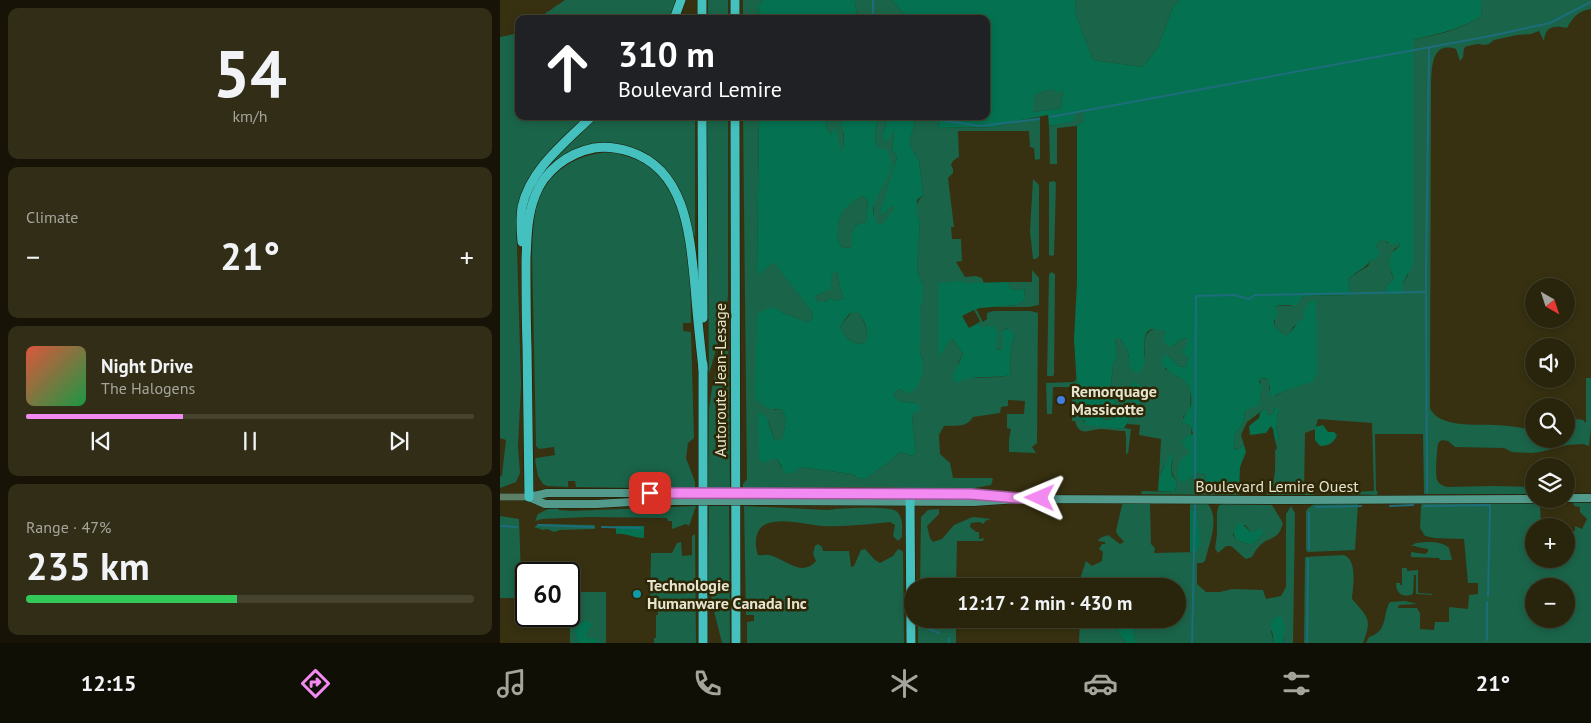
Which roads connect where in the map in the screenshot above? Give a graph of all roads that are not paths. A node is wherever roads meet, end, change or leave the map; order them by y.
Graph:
1 (681, 0) edge
2 (702, 0) edge
3 (735, 0) edge
4 (675, 15) edge
5 (702, 15) edge
6 (735, 15) edge
7 (588, 120) edge
8 (702, 120) edge
9 (735, 120) edge
10 (526, 290) junction
11 (703, 369) junction
12 (500, 497) edge
13 (529, 497) junction
14 (910, 498) junction
15 (1019, 498) junction
16 (1525, 498) edge
17 (1575, 498) edge
18 (1591, 498) edge
19 (703, 643) edge
20 (736, 643) edge
21 (911, 643) edge

1 - 4 highway
2 - 5 highway
3 - 6 highway
7 - 10 highway
8 - 11 highway, Autoroute Jean-Lesage
9 - 20 highway, Autoroute Jean-Lesage
10 - 11 highway
10 - 13 highway
11 - 19 highway, Autoroute Jean-Lesage
12 - 13 main road
13 - 14 main road, Boulevard Lemire Ouest, bridge
14 - 15 main road, Boulevard Lemire Ouest
14 - 15 main road, Boulevard Lemire Ouest
14 - 21 highway
15 - 16 main road, Boulevard Lemire Ouest
17 - 18 main road

